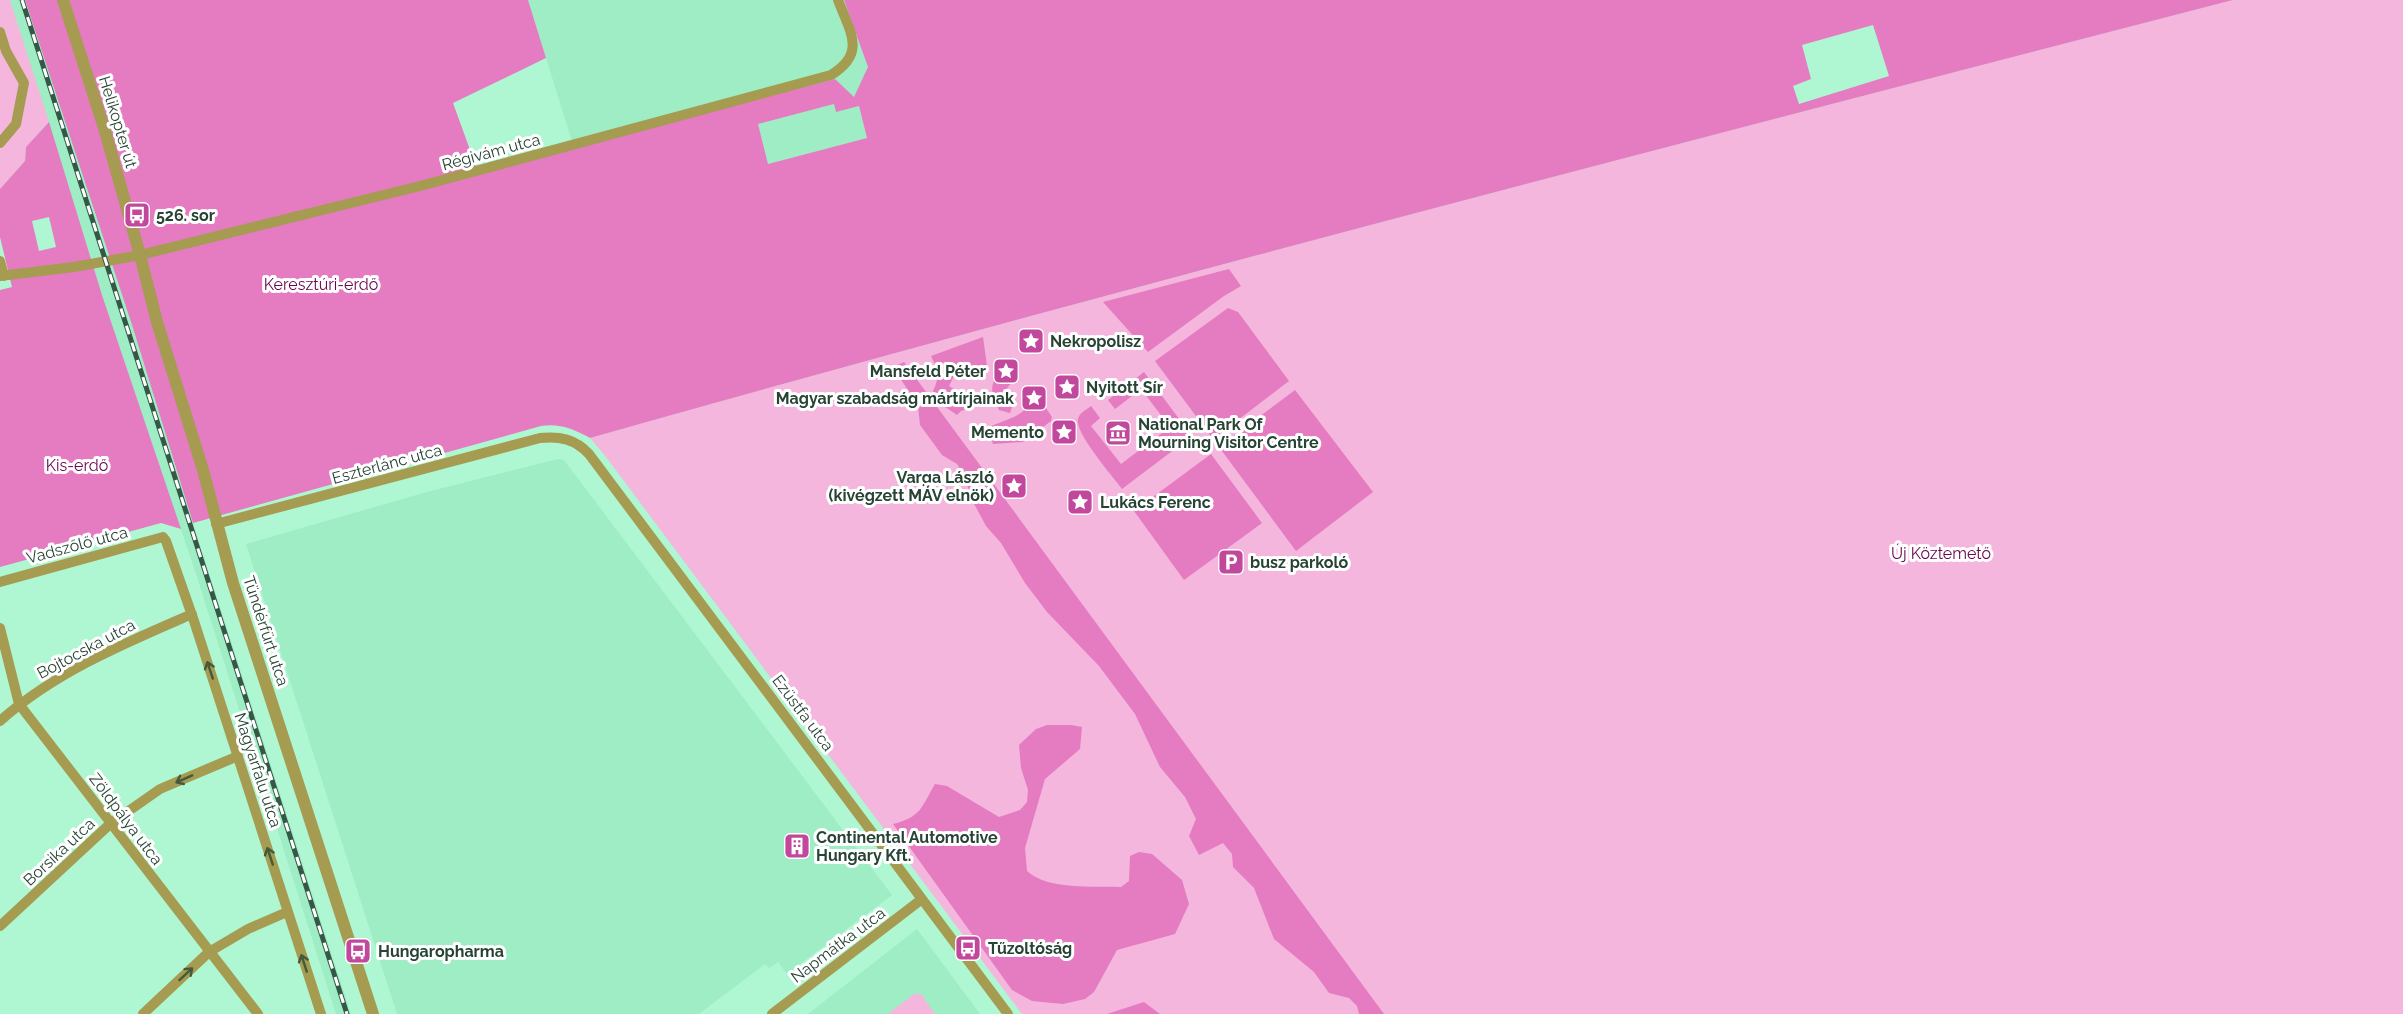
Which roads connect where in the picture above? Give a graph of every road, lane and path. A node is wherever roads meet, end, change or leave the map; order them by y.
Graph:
1 (63, 0) edge
2 (838, 0) edge
3 (0, 32) edge
4 (0, 144) edge
5 (140, 255) junction
6 (0, 261) edge
7 (2, 276) edge
8 (566, 438) joint
9 (216, 525) junction
10 (163, 537) joint
11 (0, 582) edge
12 (192, 614) junction
13 (0, 628) edge
14 (20, 704) junction
15 (0, 721) edge
16 (238, 756) junction
17 (110, 824) junction
18 (922, 899) junction
19 (288, 912) junction
20 (0, 926) edge
21 (209, 952) junction
22 (143, 1014) edge
23 (258, 1014) edge
24 (321, 1014) edge
25 (373, 1014) edge
26 (771, 1014) edge
27 (1008, 1014) edge

1 - 5 street, Helikopter út
2 - 5 street, Régivám utca
3 - 4 street
5 - 7 street
5 - 9 street, Tündérfürt utca
6 - 7 street
8 - 9 street, Eszterlánc utca
8 - 18 street, Ezüstfa utca
9 - 25 street, Tündérfürt utca
10 - 11 street, Vadszőlő utca
10 - 12 street, Magyarfalu utca
12 - 14 street, Bojtocska utca
16 -> 12 street, Magyarfalu utca
13 - 14 street, Zöldpálya utca
14 - 15 street, Bojtocska utca
14 - 17 street, Zöldpálya utca
16 -> 17 street, Borsika utca
19 -> 16 street, Magyarfalu utca
17 - 20 street, Borsika utca
17 - 21 street, Zöldpálya utca
18 - 26 street, Napmátka utca
18 - 27 street, Ezüstfa utca
19 - 21 street
24 -> 19 street, Magyarfalu utca
22 -> 21 street
21 - 23 street, Zöldpálya utca

